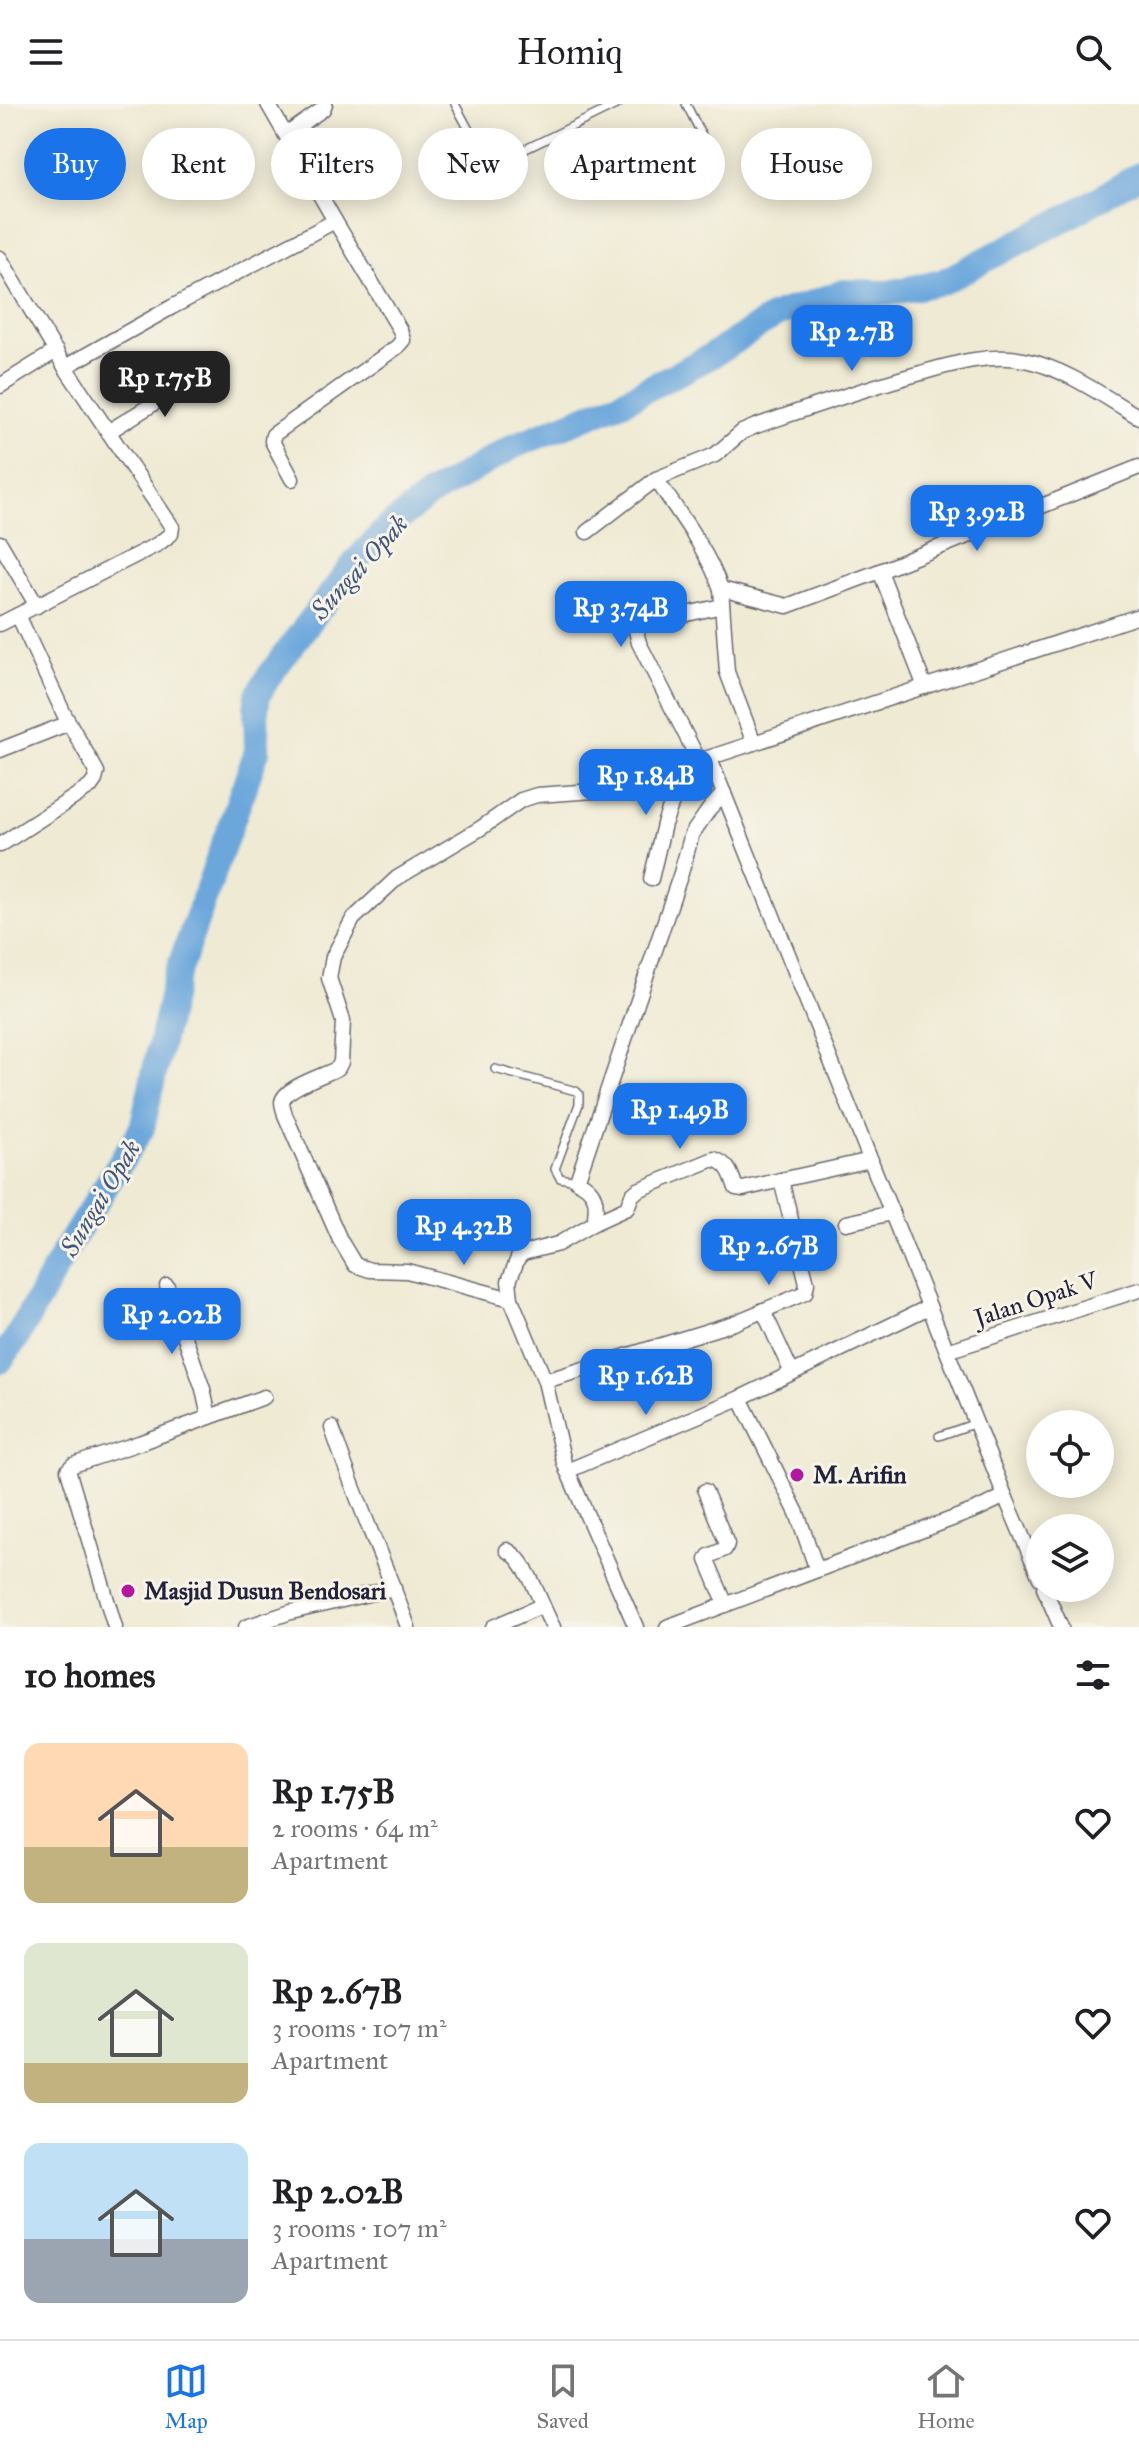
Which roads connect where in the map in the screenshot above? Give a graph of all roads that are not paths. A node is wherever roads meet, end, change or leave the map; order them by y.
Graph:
1 (268, 104) edge
2 (325, 104) edge
3 (618, 104) edge
4 (686, 104) edge
5 (459, 105) edge
6 (282, 128) edge
7 (296, 128) edge
8 (698, 128) edge
9 (323, 200) edge
10 (335, 221) junction
11 (0, 258) edge
12 (56, 351) junction
13 (65, 367) junction
14 (201, 374) dead end
15 (0, 386) edge
16 (1139, 417) edge
17 (108, 432) junction
18 (1139, 467) edge
19 (292, 479) dead end
20 (658, 483) junction
21 (587, 532) dead end
22 (0, 543) edge
23 (880, 571) junction
24 (721, 589) junction
25 (37, 606) junction
26 (722, 606) junction
27 (18, 615) junction
28 (1139, 616) edge
29 (0, 624) edge
30 (925, 687) junction
31 (69, 723) junction
32 (754, 743) junction
33 (0, 750) edge
34 (698, 762) junction
35 (724, 793) junction
36 (0, 845) edge
37 (651, 879) dead end
38 (495, 1069) dead end
39 (871, 1160) junction
40 (781, 1180) junction
41 (577, 1181) junction
42 (892, 1213) junction
43 (594, 1223) junction
44 (846, 1223) dead end
45 (167, 1286) dead end
46 (1139, 1290) edge
47 (511, 1299) junction
48 (929, 1307) junction
49 (763, 1310) junction
50 (947, 1351) junction
51 (792, 1373) junction
52 (545, 1381) junction
53 (264, 1397) dead end
54 (740, 1398) junction
55 (209, 1417) junction
56 (976, 1423) junction
57 (332, 1428) dead end
58 (939, 1436) dead end
59 (567, 1471) junction
60 (705, 1491) dead end
61 (1005, 1496) junction
62 (1026, 1545) edge
63 (507, 1550) dead end
64 (817, 1570) junction
65 (394, 1588) junction
66 (1050, 1602) edge
67 (726, 1605) junction
68 (541, 1606) junction
69 (115, 1627) edge
70 (246, 1627) edge
71 (408, 1627) edge
72 (493, 1627) edge
73 (553, 1627) edge
74 (636, 1627) edge
75 (667, 1627) edge
76 (1061, 1627) edge

1 - 6 street
2 - 7 street
3 - 5 lane
4 - 8 lane
9 - 10 street
10 - 13 street
10 - 19 street
11 - 12 street
12 - 13 street
12 - 15 street
13 - 17 street
14 - 17 street
16 - 20 street
17 - 25 street
18 - 23 street
20 - 21 street
20 - 24 street
22 - 25 street
23 - 24 street
23 - 30 street
24 - 26 street
25 - 27 street
26 - 32 street
26 - 34 street
27 - 29 street
27 - 31 street
28 - 30 street
30 - 32 street
31 - 33 street
31 - 36 street
32 - 34 street
34 - 35 street
34 - 37 street
34 - 47 street
35 - 39 street
35 - 41 street
38 - 41 lane
39 - 40 street
39 - 42 street
40 - 43 street
40 - 49 street
41 - 43 street
42 - 44 street
42 - 48 street
43 - 47 street
45 - 55 street
46 - 50 street, Jalan Opak V
47 - 52 street
48 - 50 street
48 - 51 street
49 - 51 street
49 - 52 street
50 - 56 street
51 - 54 street
52 - 59 street
53 - 55 street
54 - 59 street
54 - 64 street
55 - 69 street
56 - 58 lane
56 - 61 street
57 - 65 street
59 - 74 street
60 - 67 street
61 - 62 street
61 - 64 street
63 - 68 street
64 - 67 street
65 - 70 street
65 - 71 street
66 - 76 street
67 - 75 street
68 - 72 street
68 - 73 street

